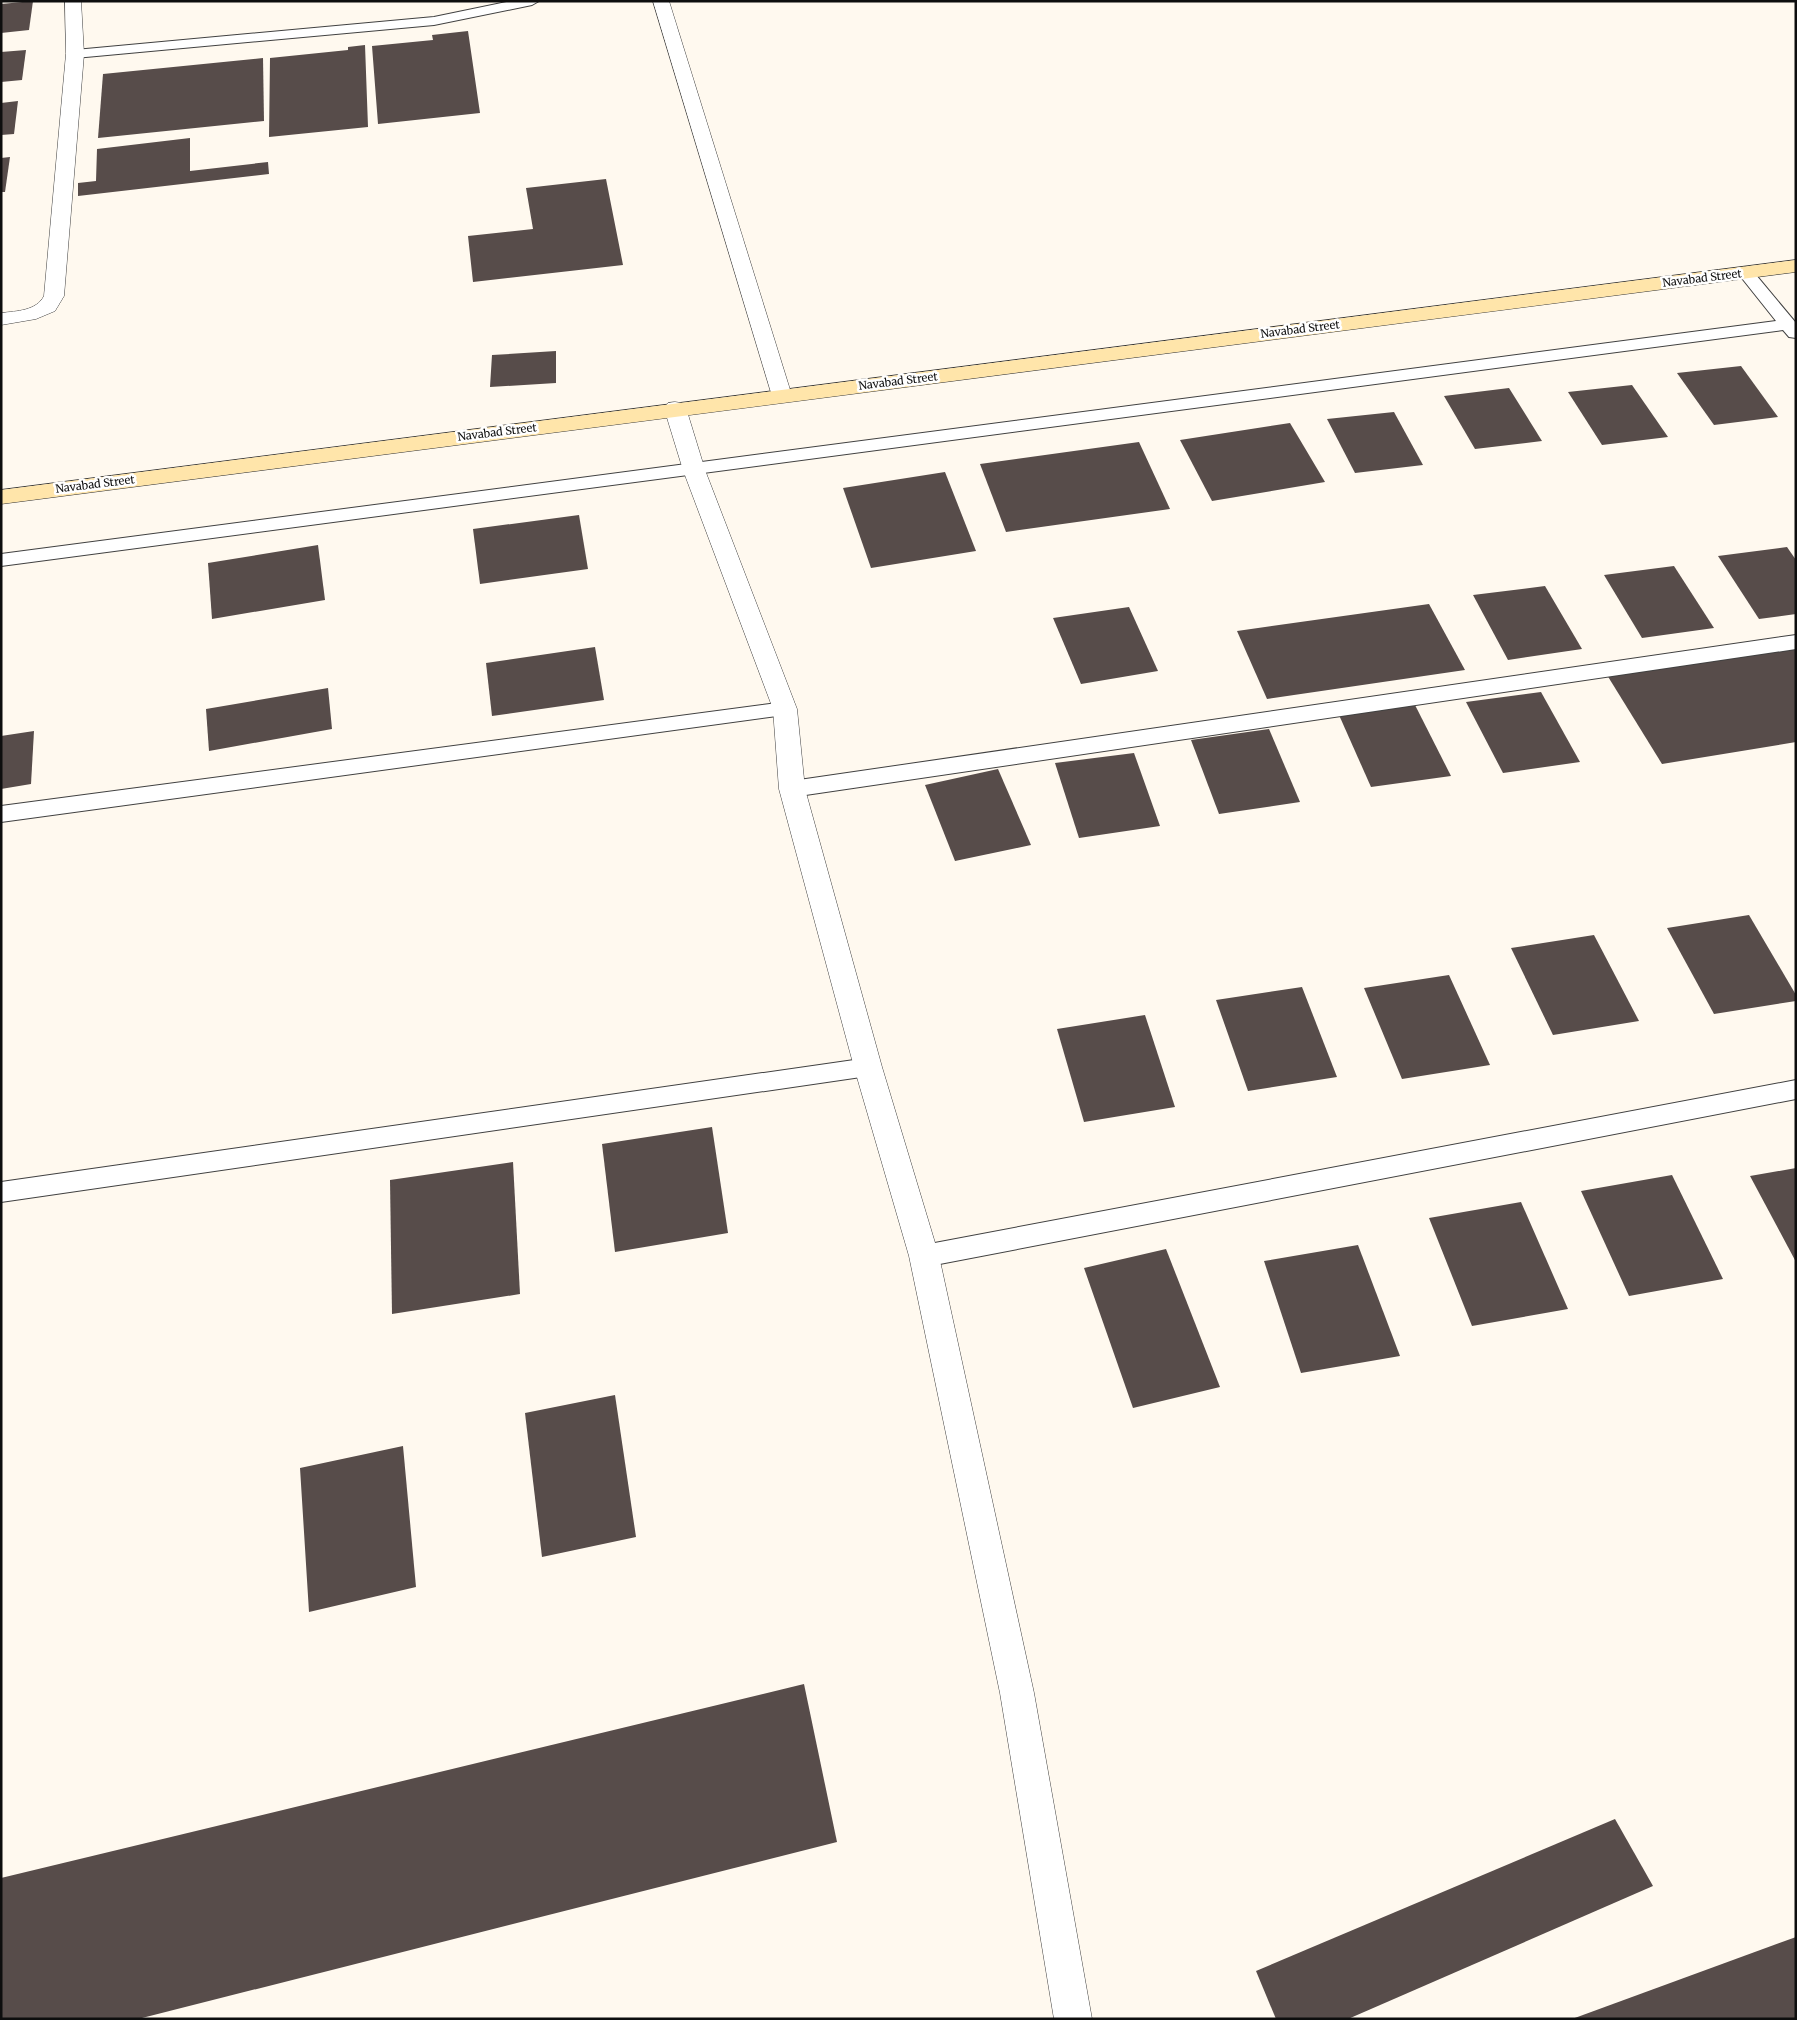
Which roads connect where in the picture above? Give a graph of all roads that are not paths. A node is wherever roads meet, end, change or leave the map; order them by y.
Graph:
1 (73, 1) edge
2 (532, 1) edge
3 (661, 1) edge
4 (75, 54) junction
5 (1796, 266) edge
6 (1745, 272) junction
7 (1, 319) edge
8 (1792, 329) edge
9 (782, 396) junction
10 (676, 408) junction
11 (694, 470) junction
12 (1, 497) edge
13 (1, 560) edge
14 (1796, 642) edge
15 (785, 709) junction
16 (792, 788) junction
17 (1, 814) edge
18 (868, 1067) junction
19 (1796, 1089) edge
20 (1, 1192) edge
21 (924, 1256) junction
22 (1073, 2019) edge

1 - 4 street
2 - 4 lane
3 - 9 street
4 - 7 street
5 - 6 street, Navabad Street
6 - 8 lane
6 - 9 street, Navabad Street
8 - 11 lane
9 - 10 street, Navabad Street
10 - 11 street
10 - 12 street, Navabad Street
11 - 13 lane
11 - 15 street
14 - 16 lane
15 - 16 street
15 - 17 lane
16 - 18 street
18 - 20 lane
18 - 21 street
19 - 21 lane
21 - 22 street

